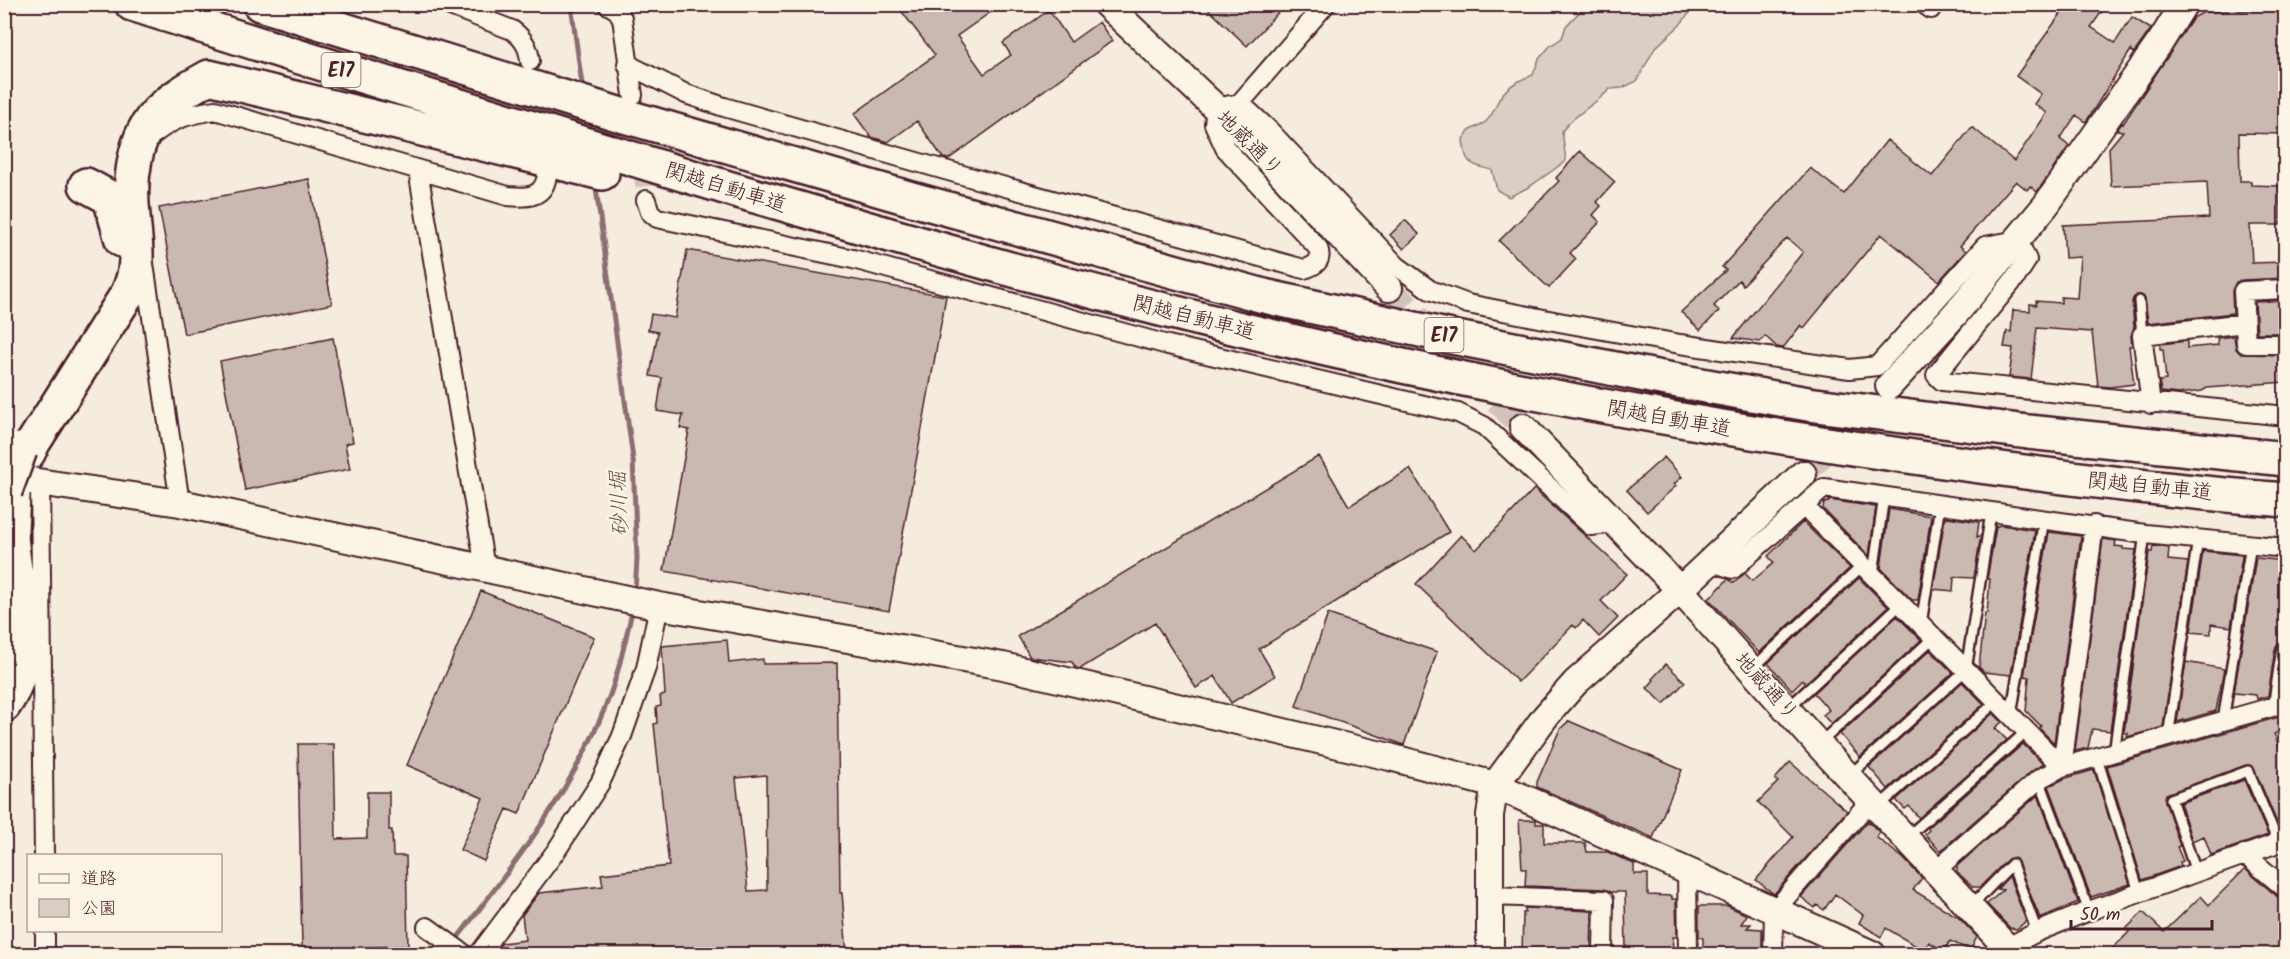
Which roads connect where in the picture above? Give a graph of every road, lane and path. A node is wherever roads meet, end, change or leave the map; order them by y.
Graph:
1 (132, 4) edge
2 (260, 4) edge
3 (308, 4) edge
4 (445, 4) edge
5 (608, 4) edge
6 (1106, 4) edge
7 (1326, 4) edge
8 (1924, 4) edge
9 (1934, 4) edge
10 (2184, 4) edge
11 (478, 10) edge
12 (424, 56) junction
13 (531, 60) dead end
14 (627, 64) junction
15 (627, 105) junction
16 (1228, 106) junction
17 (550, 158) junction
18 (418, 170) junction
19 (636, 180) junction
20 (86, 185) dead end
21 (2018, 240) junction
22 (1389, 288) tunnel mouth
23 (2286, 289) edge
24 (2139, 301) dead end
25 (2245, 323) junction
26 (2142, 335) junction
27 (2286, 344) edge
28 (1889, 386) tunnel mouth
29 (2151, 404) junction
30 (2286, 416) edge
31 (1523, 427) tunnel mouth
32 (2286, 459) edge
33 (1803, 474) tunnel mouth
34 (17, 478) edge
35 (1884, 496) junction
36 (2286, 500) edge
37 (180, 502) junction
38 (1940, 505) junction
39 (1804, 506) junction
40 (1990, 513) junction
41 (2044, 519) junction
42 (1616, 523) junction
43 (2094, 525) junction
44 (2145, 534) junction
45 (2198, 539) junction
46 (2251, 544) junction
47 (2286, 548) edge
48 (1711, 562) junction
49 (485, 568) junction
50 (1868, 570) junction
51 (4, 574) edge
52 (1680, 590) junction
53 (1901, 604) junction
54 (655, 605) junction
55 (4, 623) edge
56 (1921, 624) junction
57 (1934, 637) junction
58 (2286, 651) edge
59 (1753, 669) junction
60 (1966, 670) junction
61 (1997, 701) junction
62 (2282, 704) edge
63 (4, 705) edge
64 (1787, 709) junction
65 (2011, 715) junction
66 (2223, 721) junction
67 (2027, 731) junction
68 (2168, 737) junction
69 (1818, 744) junction
70 (2105, 755) junction
71 (2062, 767) junction
72 (1848, 777) junction
73 (2039, 779) junction
74 (1495, 785) junction
75 (1873, 804) junction
76 (1906, 838) junction
77 (2282, 841) edge
78 (44, 854) edge
79 (2244, 854) junction
80 (1687, 870) junction
81 (1936, 870) junction
82 (2196, 872) junction
83 (2286, 889) edge
84 (2139, 892) junction
85 (1490, 896) junction
86 (1970, 908) junction
87 (1774, 911) junction
88 (2089, 911) junction
89 (430, 930) dead end
90 (45, 932) edge
91 (2037, 932) junction
92 (1862, 952) edge
93 (2004, 952) edge
94 (45, 954) edge
95 (464, 954) edge
96 (479, 954) edge
97 (1490, 954) edge
98 (1603, 954) edge
99 (1688, 954) edge
100 (1773, 954) edge

1 - 17 highway, E17
2 - 12 highway, 関越自動車道 / E17
3 - 12 highway
4 - 11 street
5 - 14 street
6 - 16 street, 地蔵通り
7 - 16 street
8 - 9 street
10 - 21 street
11 - 13 street
12 - 15 highway, 関越自動車道 / E17
14 - 15 street
14 - 16 street
15 - 32 highway, 関越自動車道 / E17
16 - 21 street
16 - 22 street, 地蔵通り
17 - 18 street
17 - 19 highway, 関越自動車道
17 - 34 highway
18 - 37 street
18 - 49 street
19 - 36 highway, 関越自動車道 / E17
19 - 42 street
20 - 34 highway
21 - 28 street
21 - 29 street
23 - 25 street
24 - 26 lane
25 - 26 street
25 - 27 street
26 - 29 street
29 - 30 street
31 - 42 street, 地蔵通り
33 - 48 street
34 - 37 street
34 - 63 highway
34 - 78 street
35 - 38 street
35 - 39 street
35 - 50 lane
37 - 49 street
38 - 40 street
38 - 56 lane
39 - 48 street
39 - 50 street
40 - 41 street
40 - 60 lane
41 - 43 street
41 - 65 lane
42 - 52 street, 地蔵通り
43 - 44 street
43 - 71 street
44 - 45 street
44 - 70 lane
45 - 46 street
45 - 68 lane
46 - 47 street
46 - 66 lane
48 - 52 street
49 - 54 street
50 - 53 street
50 - 59 lane
51 - 55 highway
52 - 59 street, 地蔵通り
52 - 74 street
53 - 56 street
53 - 64 lane
54 - 74 street
54 - 96 street
56 - 57 street
57 - 60 street
57 - 69 lane
58 - 62 street
59 - 64 street, 地蔵通り
60 - 61 street
60 - 72 lane
61 - 65 street
61 - 75 lane
62 - 66 street
64 - 69 street, 地蔵通り
65 - 67 street
66 - 68 street
67 - 71 street
67 - 76 lane
68 - 70 street
69 - 72 street, 地蔵通り
70 - 71 street
70 - 84 lane
71 - 73 street
72 - 75 street, 地蔵通り
73 - 81 street
73 - 88 lane
74 - 80 street
74 - 85 street
75 - 76 street, 地蔵通り
75 - 87 street
76 - 81 street, 地蔵通り
77 - 79 street
77 - 82 lane
79 - 82 street
79 - 83 street
80 - 87 street
80 - 99 street
81 - 86 street, 地蔵通り
82 - 84 street
84 - 88 street
85 - 97 street
85 - 98 street
86 - 91 lane
86 - 93 street, 地蔵通り
87 - 92 street
87 - 100 street
88 - 91 street
89 - 95 street
90 - 94 street
91 - 93 street

